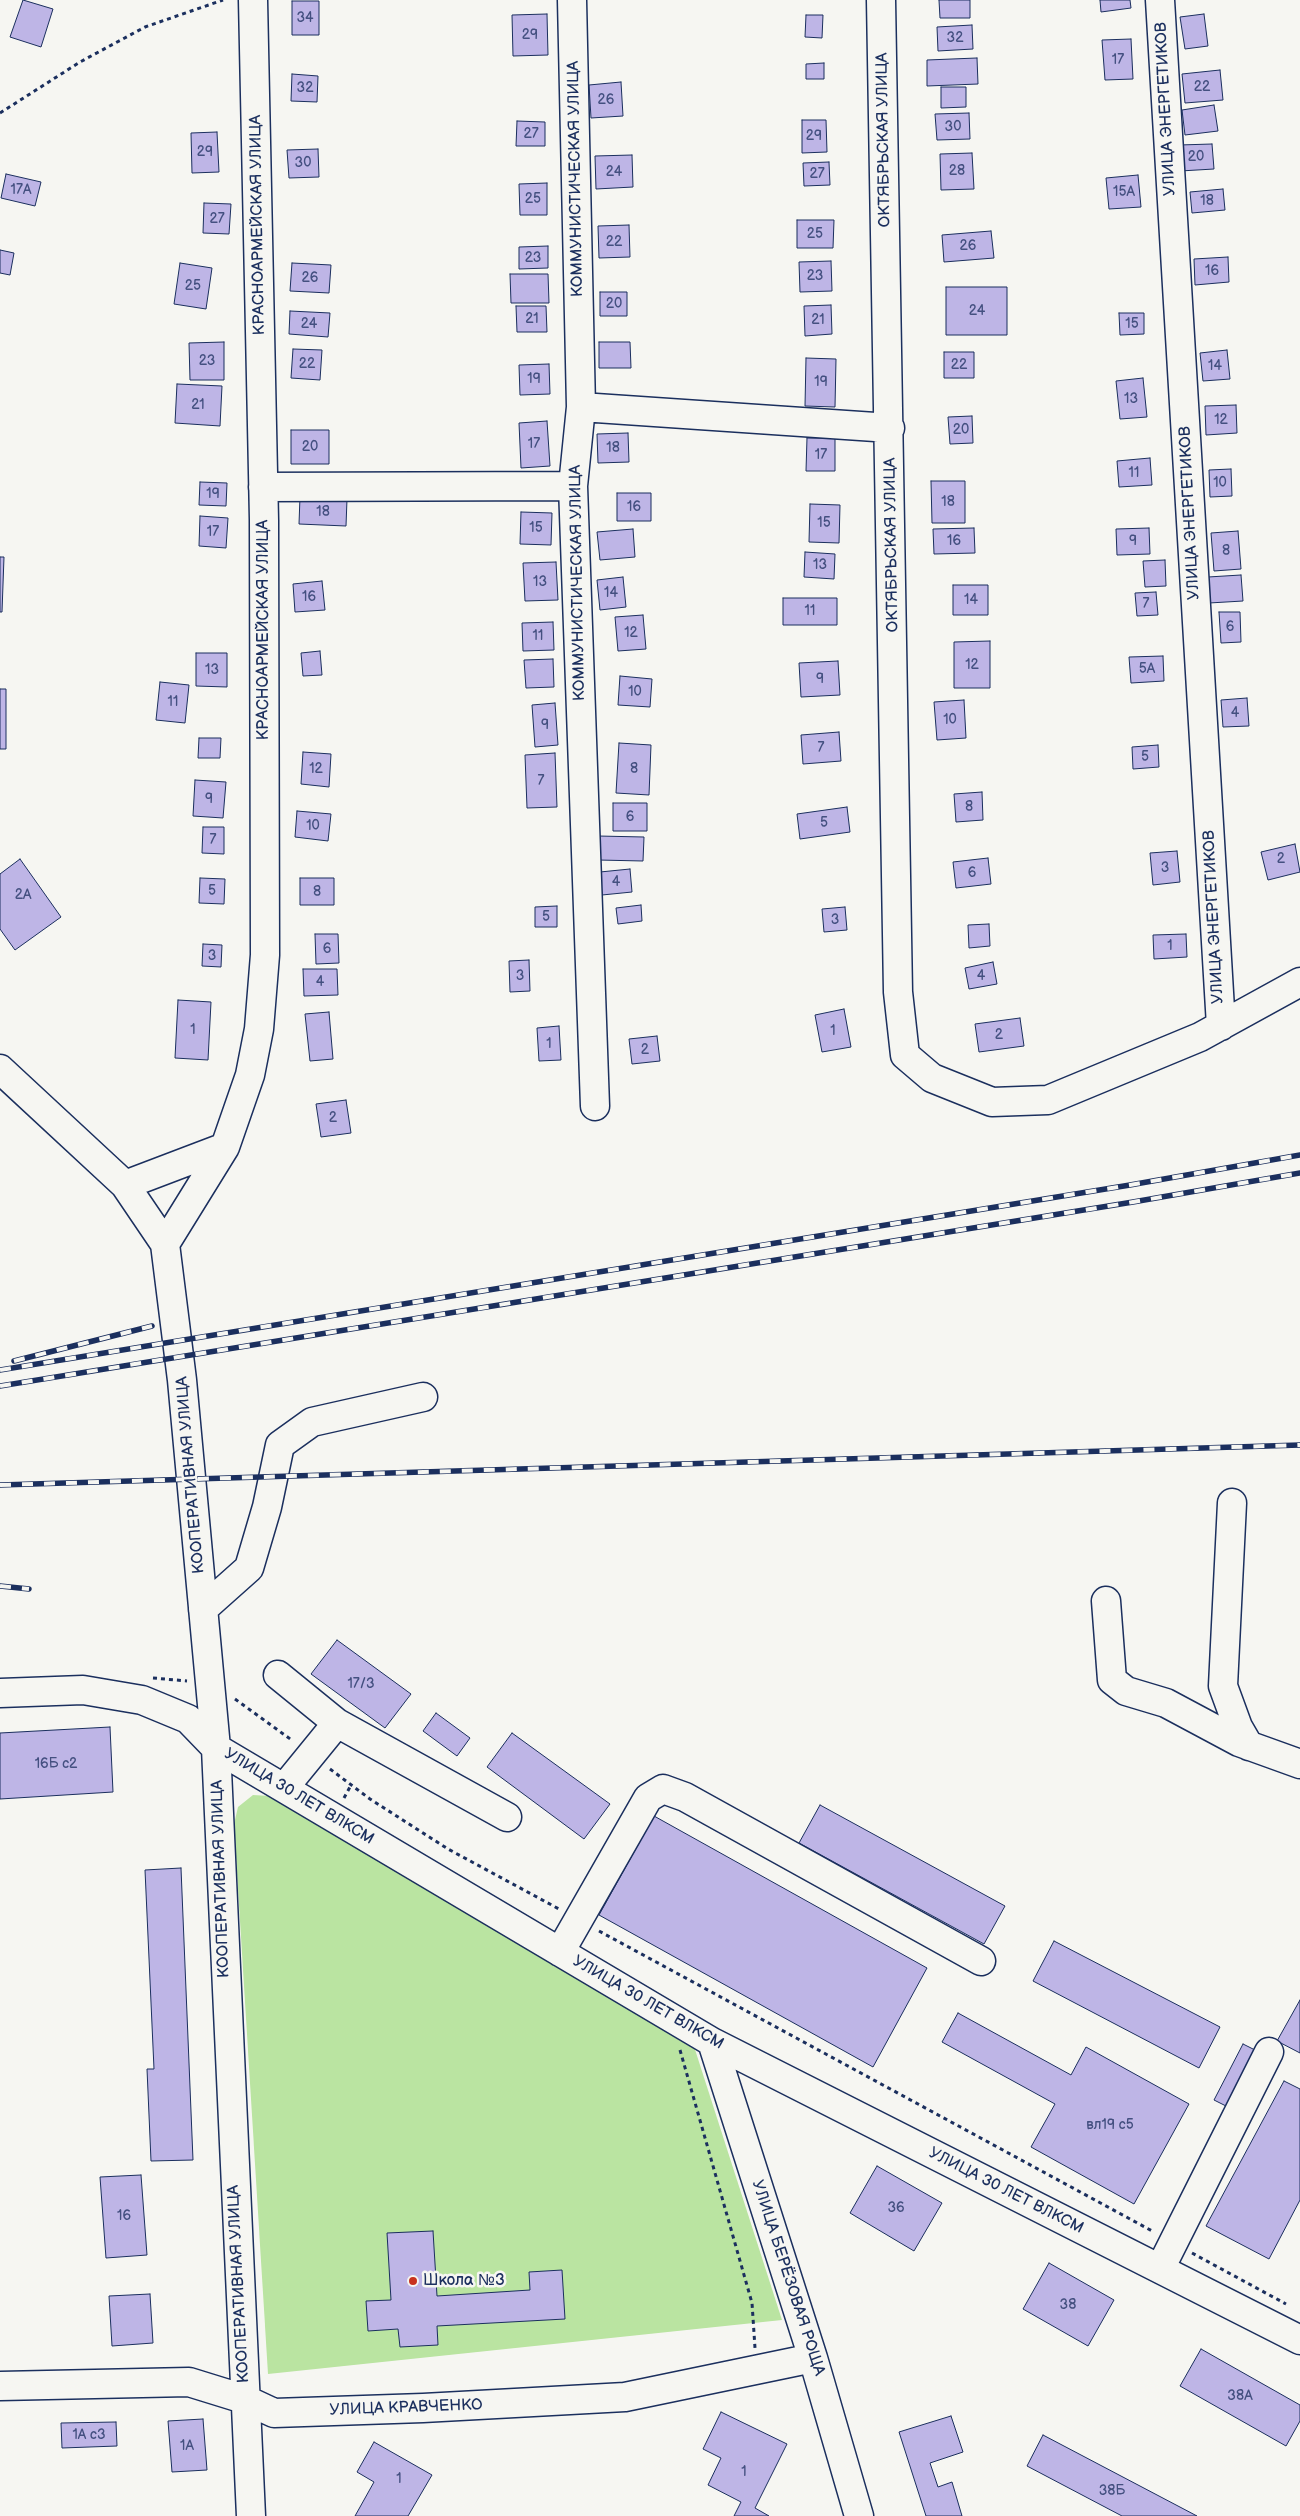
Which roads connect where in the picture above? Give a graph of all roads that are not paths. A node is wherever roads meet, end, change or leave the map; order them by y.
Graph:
1 (253, 0) edge
2 (572, 0) edge
3 (881, 0) edge
4 (1160, 0) edge
5 (581, 407) junction
6 (890, 428) junction
7 (573, 486) junction
8 (263, 487) junction
9 (1300, 982) edge
10 (1221, 1026) junction
11 (0, 1069) edge
12 (596, 1106) dead end
13 (225, 1147) junction
14 (125, 1185) junction
15 (164, 1244) junction
16 (424, 1397) dead end
17 (1232, 1503) dead end
18 (1106, 1601) dead end
19 (203, 1609) junction
20 (278, 1675) dead end
21 (0, 1693) edge
22 (337, 1723) junction
23 (1249, 1746) junction
24 (216, 1748) junction
25 (1300, 1764) edge
26 (284, 1788) junction
27 (507, 1817) dead end
28 (560, 1952) junction
29 (981, 1962) dead end
30 (712, 2042) junction
31 (1269, 2052) dead end
32 (1160, 2269) junction
33 (1300, 2340) edge
34 (813, 2358) junction
35 (0, 2386) edge
36 (244, 2399) junction
37 (251, 2516) edge
38 (859, 2516) edge

1 - 8 street, КРАСНОАРМЕЙСКАЯ УЛИЦА
2 - 5 street, КОММУНИСТИЧЕСКАЯ УЛИЦА
3 - 6 street, ОКТЯБРЬСКАЯ УЛИЦА
4 - 10 street, УЛИЦА ЭНЕРГЕТИКОВ
5 - 6 street
5 - 7 street, КОММУНИСТИЧЕСКАЯ УЛИЦА
6 - 10 street, ОКТЯБРЬСКАЯ УЛИЦА
7 - 8 street
7 - 12 street, КОММУНИСТИЧЕСКАЯ УЛИЦА
8 - 13 street, КРАСНОАРМЕЙСКАЯ УЛИЦА
9 - 10 street, ОКТЯБРЬСКАЯ УЛИЦА
11 - 14 street, КООПЕРАТИВНАЯ УЛИЦА
13 - 14 street
13 - 15 street
14 - 15 street, КООПЕРАТИВНАЯ УЛИЦА
15 - 19 street, КООПЕРАТИВНАЯ УЛИЦА
16 - 19 street
17 - 23 street
18 - 23 street
19 - 24 street, КООПЕРАТИВНАЯ УЛИЦА
20 - 22 street
21 - 24 street, УЛИЦА 30 ЛЕТ ВЛКСМ
22 - 26 street
22 - 27 street
23 - 25 street
24 - 26 street, УЛИЦА 30 ЛЕТ ВЛКСМ
24 - 36 street, КООПЕРАТИВНАЯ УЛИЦА
26 - 28 street, УЛИЦА 30 ЛЕТ ВЛКСМ
28 - 29 street
28 - 30 street, УЛИЦА 30 ЛЕТ ВЛКСМ
30 - 32 street, УЛИЦА 30 ЛЕТ ВЛКСМ
30 - 34 street, УЛИЦА БЕРЁЗОВАЯ РОЩА
31 - 32 street
32 - 33 street, УЛИЦА 30 ЛЕТ ВЛКСМ
34 - 36 street, УЛИЦА КРАВЧЕНКО
34 - 38 street, УЛИЦА БЕРЁЗОВАЯ РОЩА
35 - 36 street, УЛИЦА КРАВЧЕНКО
36 - 37 street, КООПЕРАТИВНАЯ УЛИЦА

